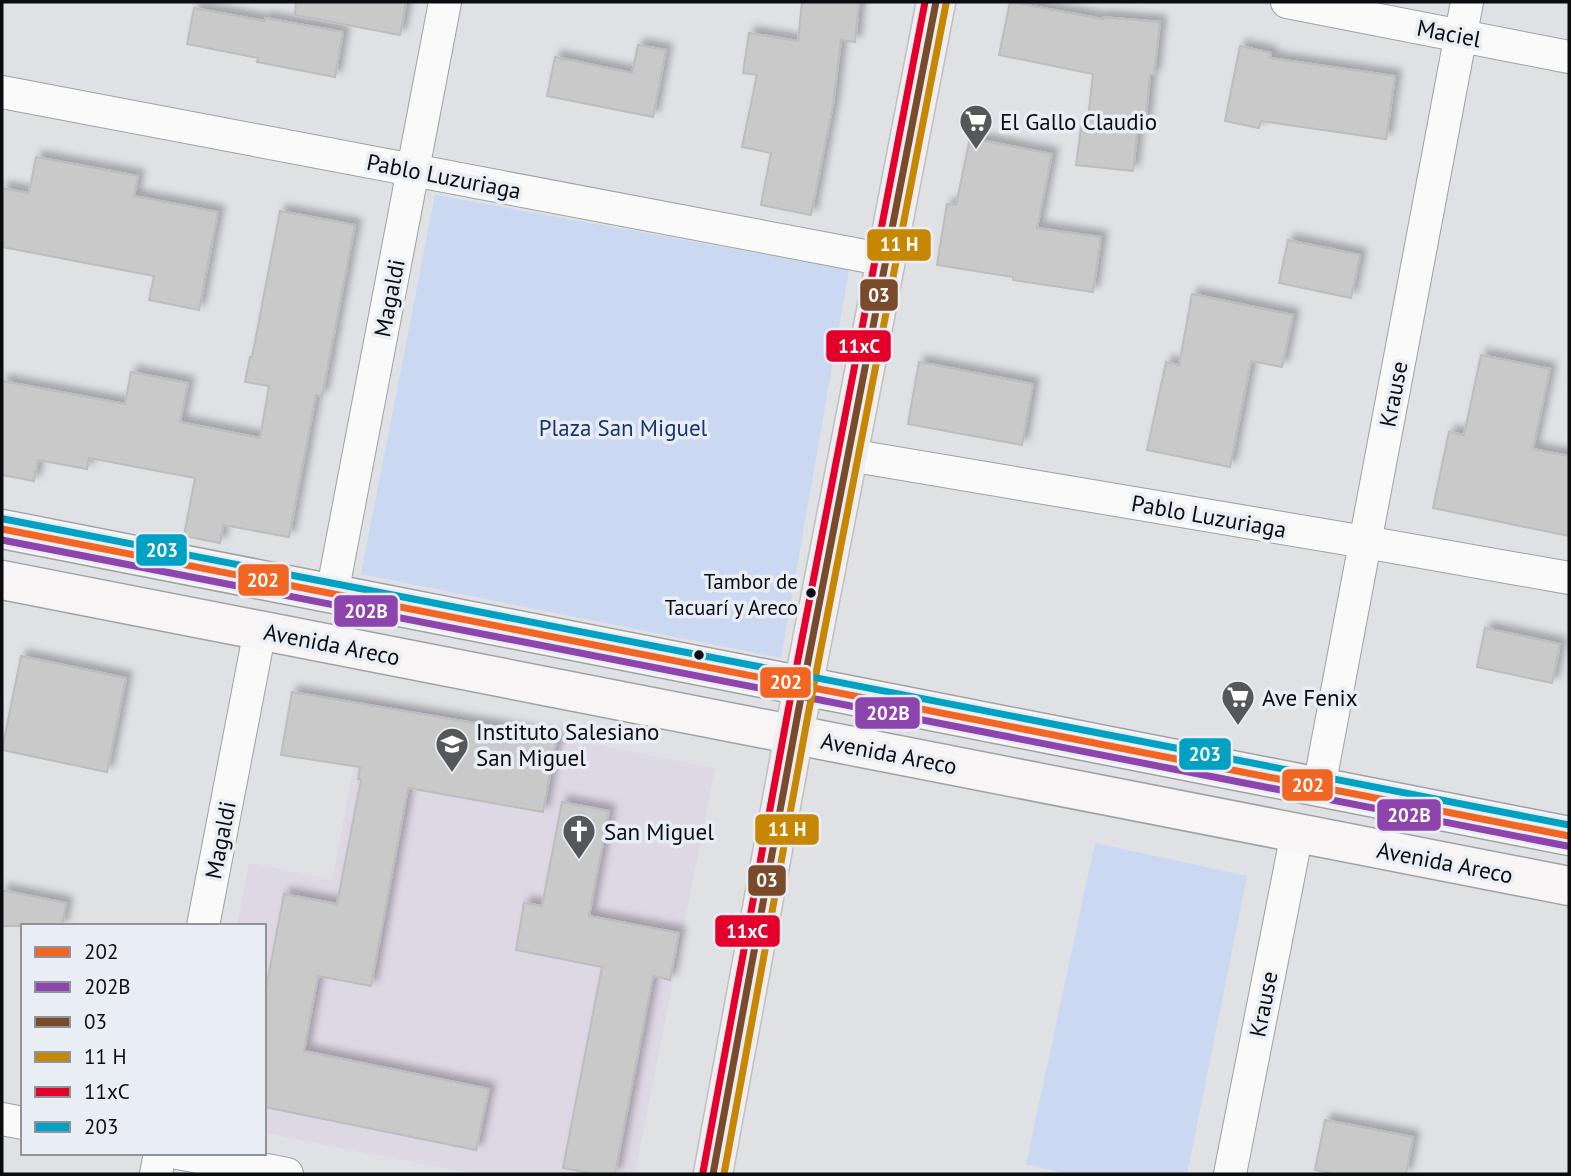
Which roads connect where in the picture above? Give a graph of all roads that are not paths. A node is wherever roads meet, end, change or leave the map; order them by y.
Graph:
1 (445, 2) edge
2 (936, 2) edge
3 (1287, 2) edge
4 (1467, 2) edge
5 (1461, 36) junction
6 (1569, 57) edge
7 (2, 92) edge
8 (413, 170) junction
9 (886, 260) junction
10 (849, 455) junction
11 (2, 529) edge
12 (1365, 542) junction
13 (1569, 578) edge
14 (2, 580) edge
15 (332, 594) junction
16 (260, 630) junction
17 (804, 686) junction
18 (794, 734) junction
19 (1319, 787) junction
20 (1297, 833) junction
21 (1569, 836) edge
22 (1569, 886) edge
23 (203, 924) edge
24 (2, 1119) edge
25 (21, 1123) edge
26 (160, 1155) edge
27 (188, 1155) edge
28 (156, 1174) edge
29 (287, 1174) edge
30 (713, 1174) edge
31 (1230, 1174) edge

1 - 8 street, Magaldi
2 - 9 main road
3 - 5 street, Maciel
4 - 5 street, Krause
5 - 6 street, Maciel
5 - 12 street, Krause
7 - 8 street, Pablo Luzuriaga
8 - 9 street, Pablo Luzuriaga
8 - 15 street, Magaldi
9 - 10 main road
10 - 12 street, Pablo Luzuriaga
10 - 17 main road
11 - 15 main road
12 - 13 street, Pablo Luzuriaga
12 - 19 street, Krause
14 - 16 main road, Avenida Areco
15 - 17 main road
16 - 18 main road, Avenida Areco
16 - 23 street, Magaldi
17 - 18 main road
17 - 19 main road
18 - 20 main road, Avenida Areco
18 - 30 main road
19 - 21 main road
20 - 22 main road, Avenida Areco
20 - 31 street, Krause
24 - 25 street
26 - 28 street
27 - 29 street

